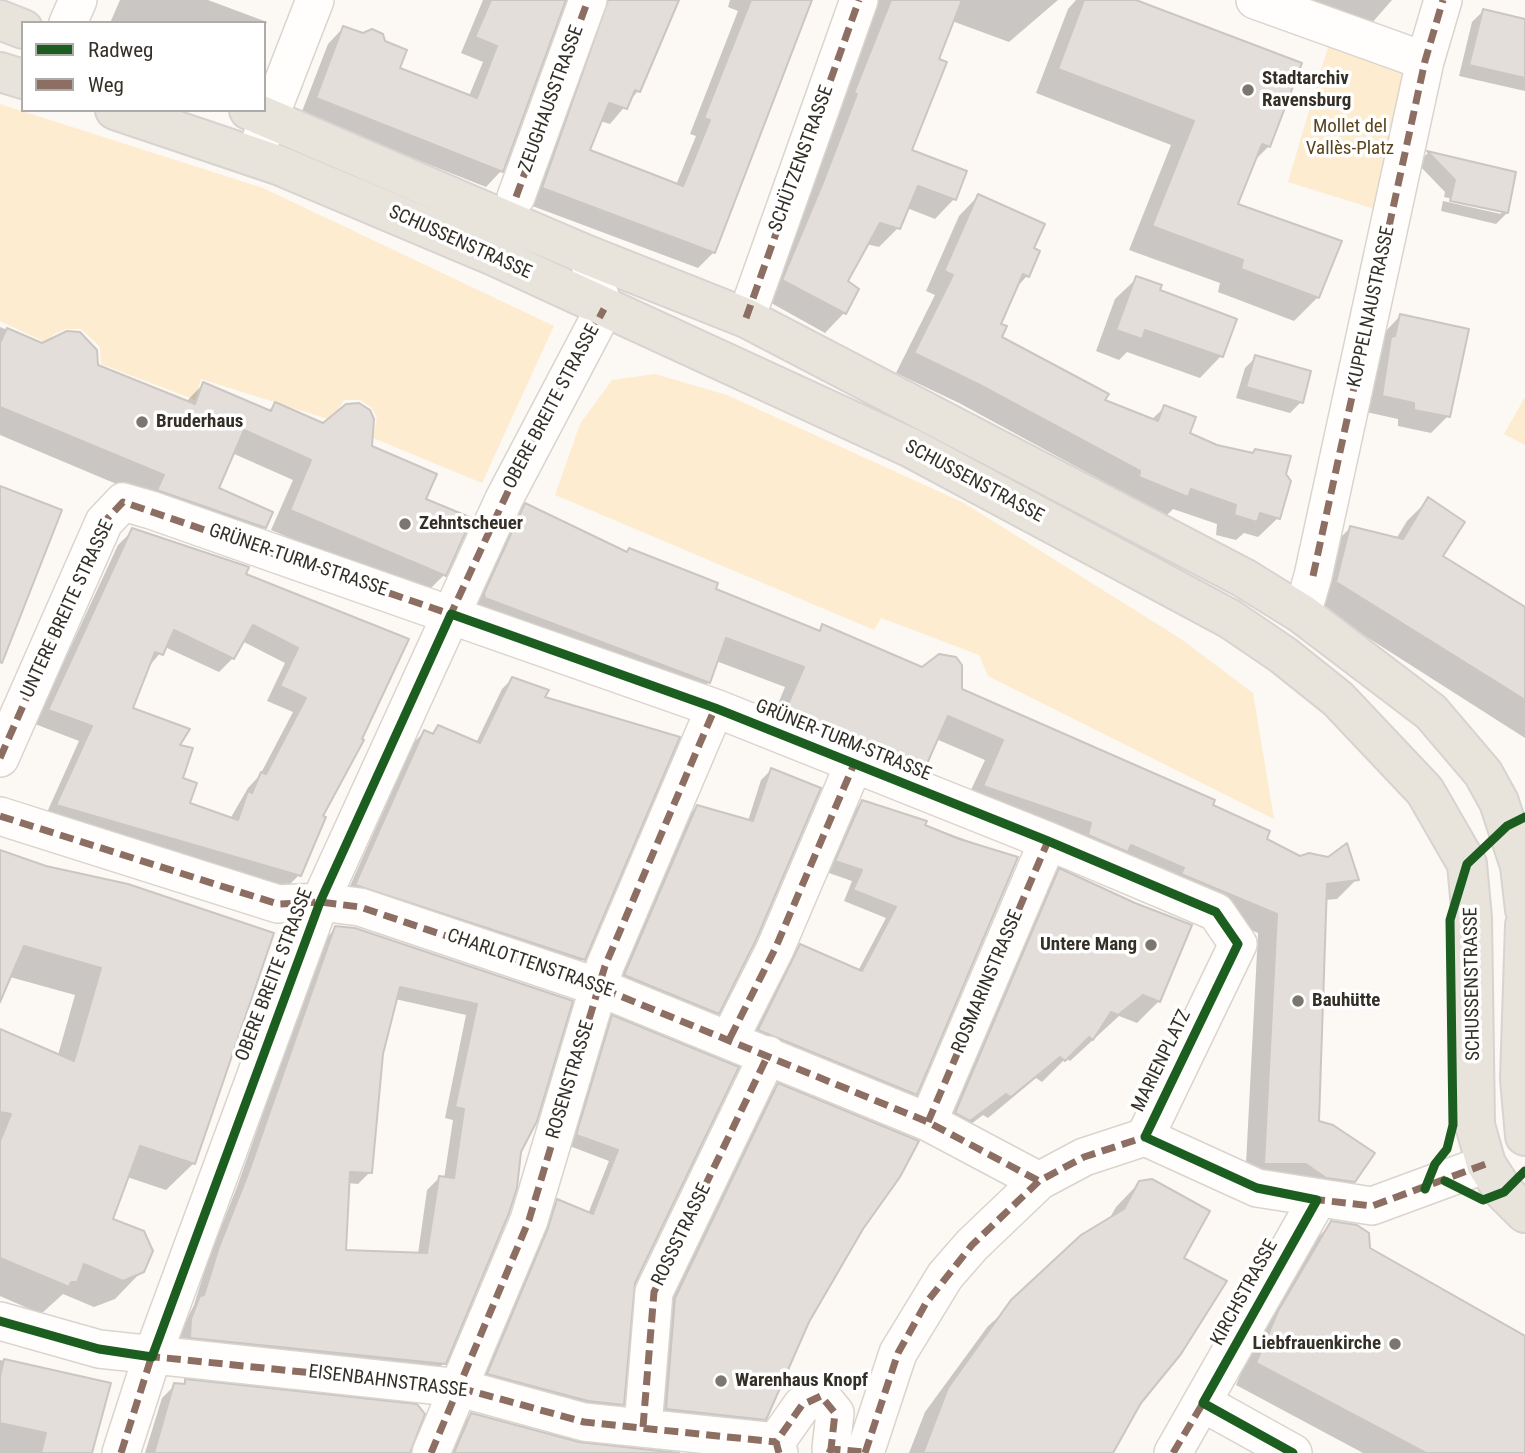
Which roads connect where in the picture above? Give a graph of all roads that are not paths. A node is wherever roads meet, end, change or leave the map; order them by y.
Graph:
1 (78, 0) edge
2 (315, 0) edge
3 (588, 0) edge
4 (859, 0) edge
5 (1255, 0) edge
6 (1443, 0) edge
7 (0, 20) edge
8 (69, 21) edge
9 (21, 28) edge
10 (1426, 61) junction
11 (0, 72) edge
12 (21, 78) edge
13 (266, 102) edge
14 (121, 112) edge
15 (260, 114) edge
16 (254, 157) junction
17 (516, 197) dead end
18 (587, 254) junction
19 (751, 305) junction
20 (604, 309) junction
21 (123, 502) joint
22 (451, 614) junction
23 (1302, 614) junction
24 (715, 708) junction
25 (0, 758) edge
26 (854, 764) junction
27 (0, 816) edge
28 (1516, 822) edge
29 (1048, 841) junction
30 (1467, 864) junction
31 (1522, 866) edge
32 (320, 902) junction
33 (1525, 910) edge
34 (1216, 912) joint
35 (1525, 925) edge
36 (598, 987) junction
37 (730, 1038) junction
38 (768, 1055) junction
39 (1523, 1062) edge
40 (928, 1122) junction
41 (1525, 1136) edge
42 (1145, 1137) junction
43 (1525, 1146) edge
44 (1486, 1164) junction
45 (1039, 1181) junction
46 (1317, 1200) junction
47 (1525, 1213) edge
48 (0, 1321) edge
49 (152, 1357) junction
50 (460, 1388) junction
51 (1203, 1403) junction
52 (643, 1427) junction
53 (777, 1448) edge
54 (848, 1452) edge
55 (121, 1453) edge
56 (431, 1453) edge
57 (1173, 1453) edge
58 (1293, 1453) edge

1 - 8 street
2 - 13 street
3 - 17 street, ZEUGHAUSSTRASSE
4 - 19 street, SCHÜTZENSTRASSE
5 - 10 street
6 - 10 street, KUPPELNAUSTRASSE
7 - 9 main road
10 - 23 street, KUPPELNAUSTRASSE
11 - 12 main road
14 - 16 main road, SCHUSSENSTRASSE
15 - 16 street
15 - 18 main road, SCHUSSENSTRASSE
16 - 20 main road, SCHUSSENSTRASSE
18 - 19 main road, SCHUSSENSTRASSE
18 - 20 street, OBERE BREITE STRASSE
19 - 23 main road, SCHUSSENSTRASSE
20 - 22 street, OBERE BREITE STRASSE
20 - 30 main road, SCHUSSENSTRASSE
21 - 22 street, GRÜNER-TURM-STRASSE
21 - 25 street, UNTERE BREITE STRASSE
22 - 24 street, GRÜNER-TURM-STRASSE
22 - 32 street, OBERE BREITE STRASSE
23 - 28 main road, SCHUSSENSTRASSE
24 - 26 street, GRÜNER-TURM-STRASSE
24 - 36 street, ROSENSTRASSE
26 - 29 street, GRÜNER-TURM-STRASSE
26 - 37 street
27 - 32 street, CHARLOTTENSTRASSE
28 - 30 main road
28 - 31 main road, SCHUSSENSTRASSE
29 - 34 street, GRÜNER-TURM-STRASSE
29 - 40 street, ROSMARINSTRASSE
30 - 31 main road
30 - 44 main road, SCHUSSENSTRASSE
31 - 33 main road, SCHUSSENSTRASSE
32 - 36 street, CHARLOTTENSTRASSE
32 - 49 street, OBERE BREITE STRASSE
34 - 42 street, MARIENPLATZ
35 - 39 main road
36 - 37 street, CHARLOTTENSTRASSE
36 - 50 street, ROSENSTRASSE
37 - 38 street, CHARLOTTENSTRASSE
38 - 40 street, CHARLOTTENSTRASSE
38 - 52 street, ROSSSTRASSE
39 - 41 main road
40 - 45 street, CHARLOTTENSTRASSE
42 - 45 street, MARIENPLATZ
42 - 46 street, MARIENPLATZ
43 - 44 main road
44 - 46 street, MARIENPLATZ
44 - 47 main road, SCHUSSENSTRASSE
45 - 54 street, MARIENPLATZ
46 - 51 street, KIRCHSTRASSE
48 - 49 street, EISENBAHNSTRASSE
49 - 50 street, EISENBAHNSTRASSE
49 - 55 street, OBERE BREITE STRASSE
50 - 52 street, EISENBAHNSTRASSE
50 - 56 street, ROSENSTRASSE
51 - 57 street, KIRCHSTRASSE
51 - 58 street
52 - 53 street, EISENBAHNSTRASSE
53 - 54 street, EISENBAHNSTRASSE

